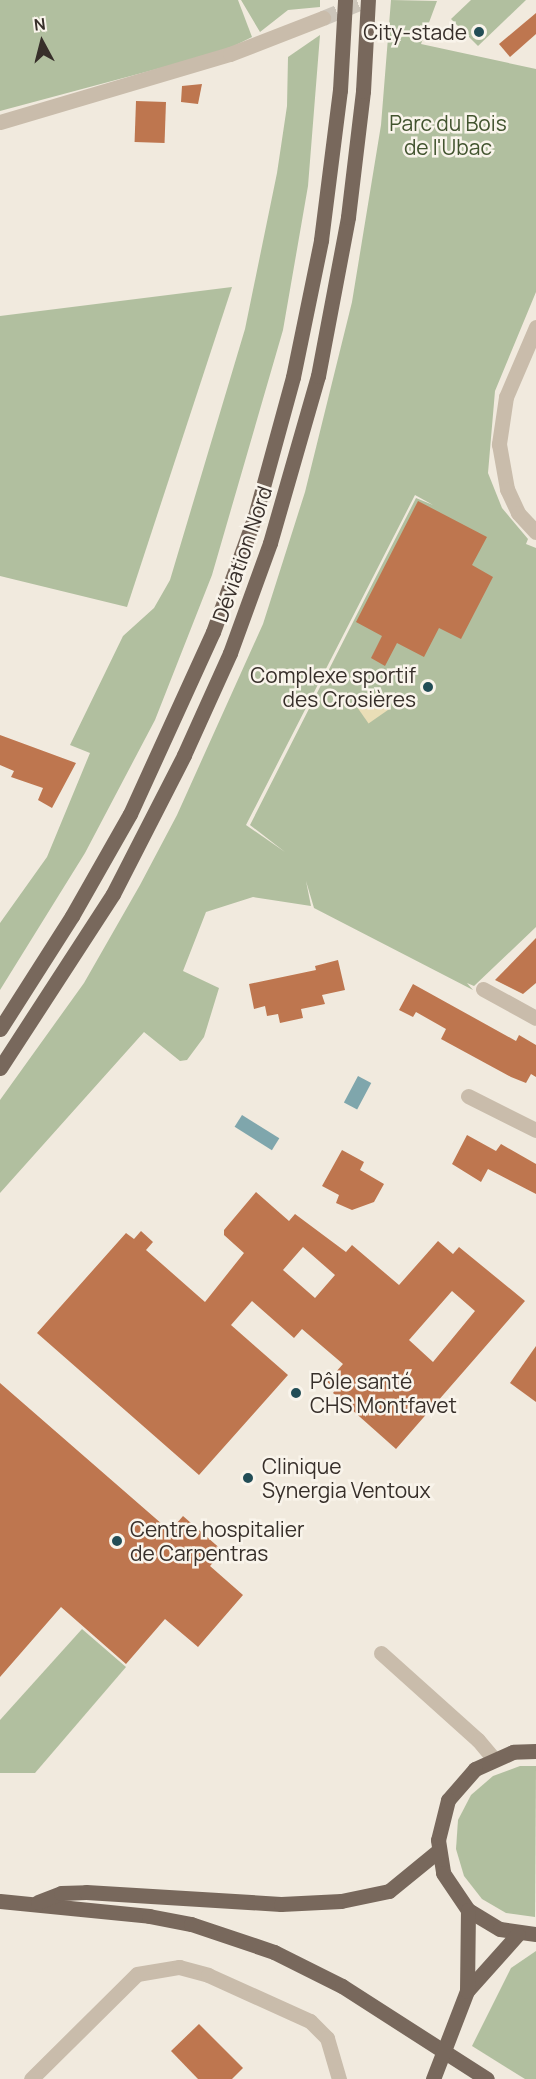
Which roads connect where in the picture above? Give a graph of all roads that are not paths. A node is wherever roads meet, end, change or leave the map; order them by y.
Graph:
1 (345, 0) edge
2 (368, 0) edge
3 (323, 18) tunnel mouth
4 (0, 122) edge
5 (536, 327) edge
6 (536, 532) edge
7 (483, 989) dead end
8 (536, 1018) edge
9 (0, 1029) edge
10 (0, 1068) edge
11 (468, 1096) dead end
12 (536, 1130) edge
13 (381, 1653) dead end
14 (536, 1751) edge
15 (493, 1758) junction
16 (438, 1851) junction
17 (0, 1901) edge
18 (35, 1903) junction
19 (468, 1910) junction
20 (518, 1934) junction
21 (536, 1934) edge
22 (465, 1996) junction
23 (31, 2079) edge
24 (339, 2079) edge
25 (433, 2079) edge
26 (487, 2079) edge

1 - 9 main road, Déviation Nord
2 - 10 main road, Déviation Nord
3 - 4 street
5 - 6 street
7 - 8 street
11 - 12 street
13 - 15 street
14 - 15 main road
15 - 16 main road
16 - 18 main road
16 - 19 main road
17 - 18 main road
18 - 26 main road
19 - 20 main road
19 - 22 main road
20 - 21 main road
20 - 22 main road
22 - 25 main road
23 - 24 street

